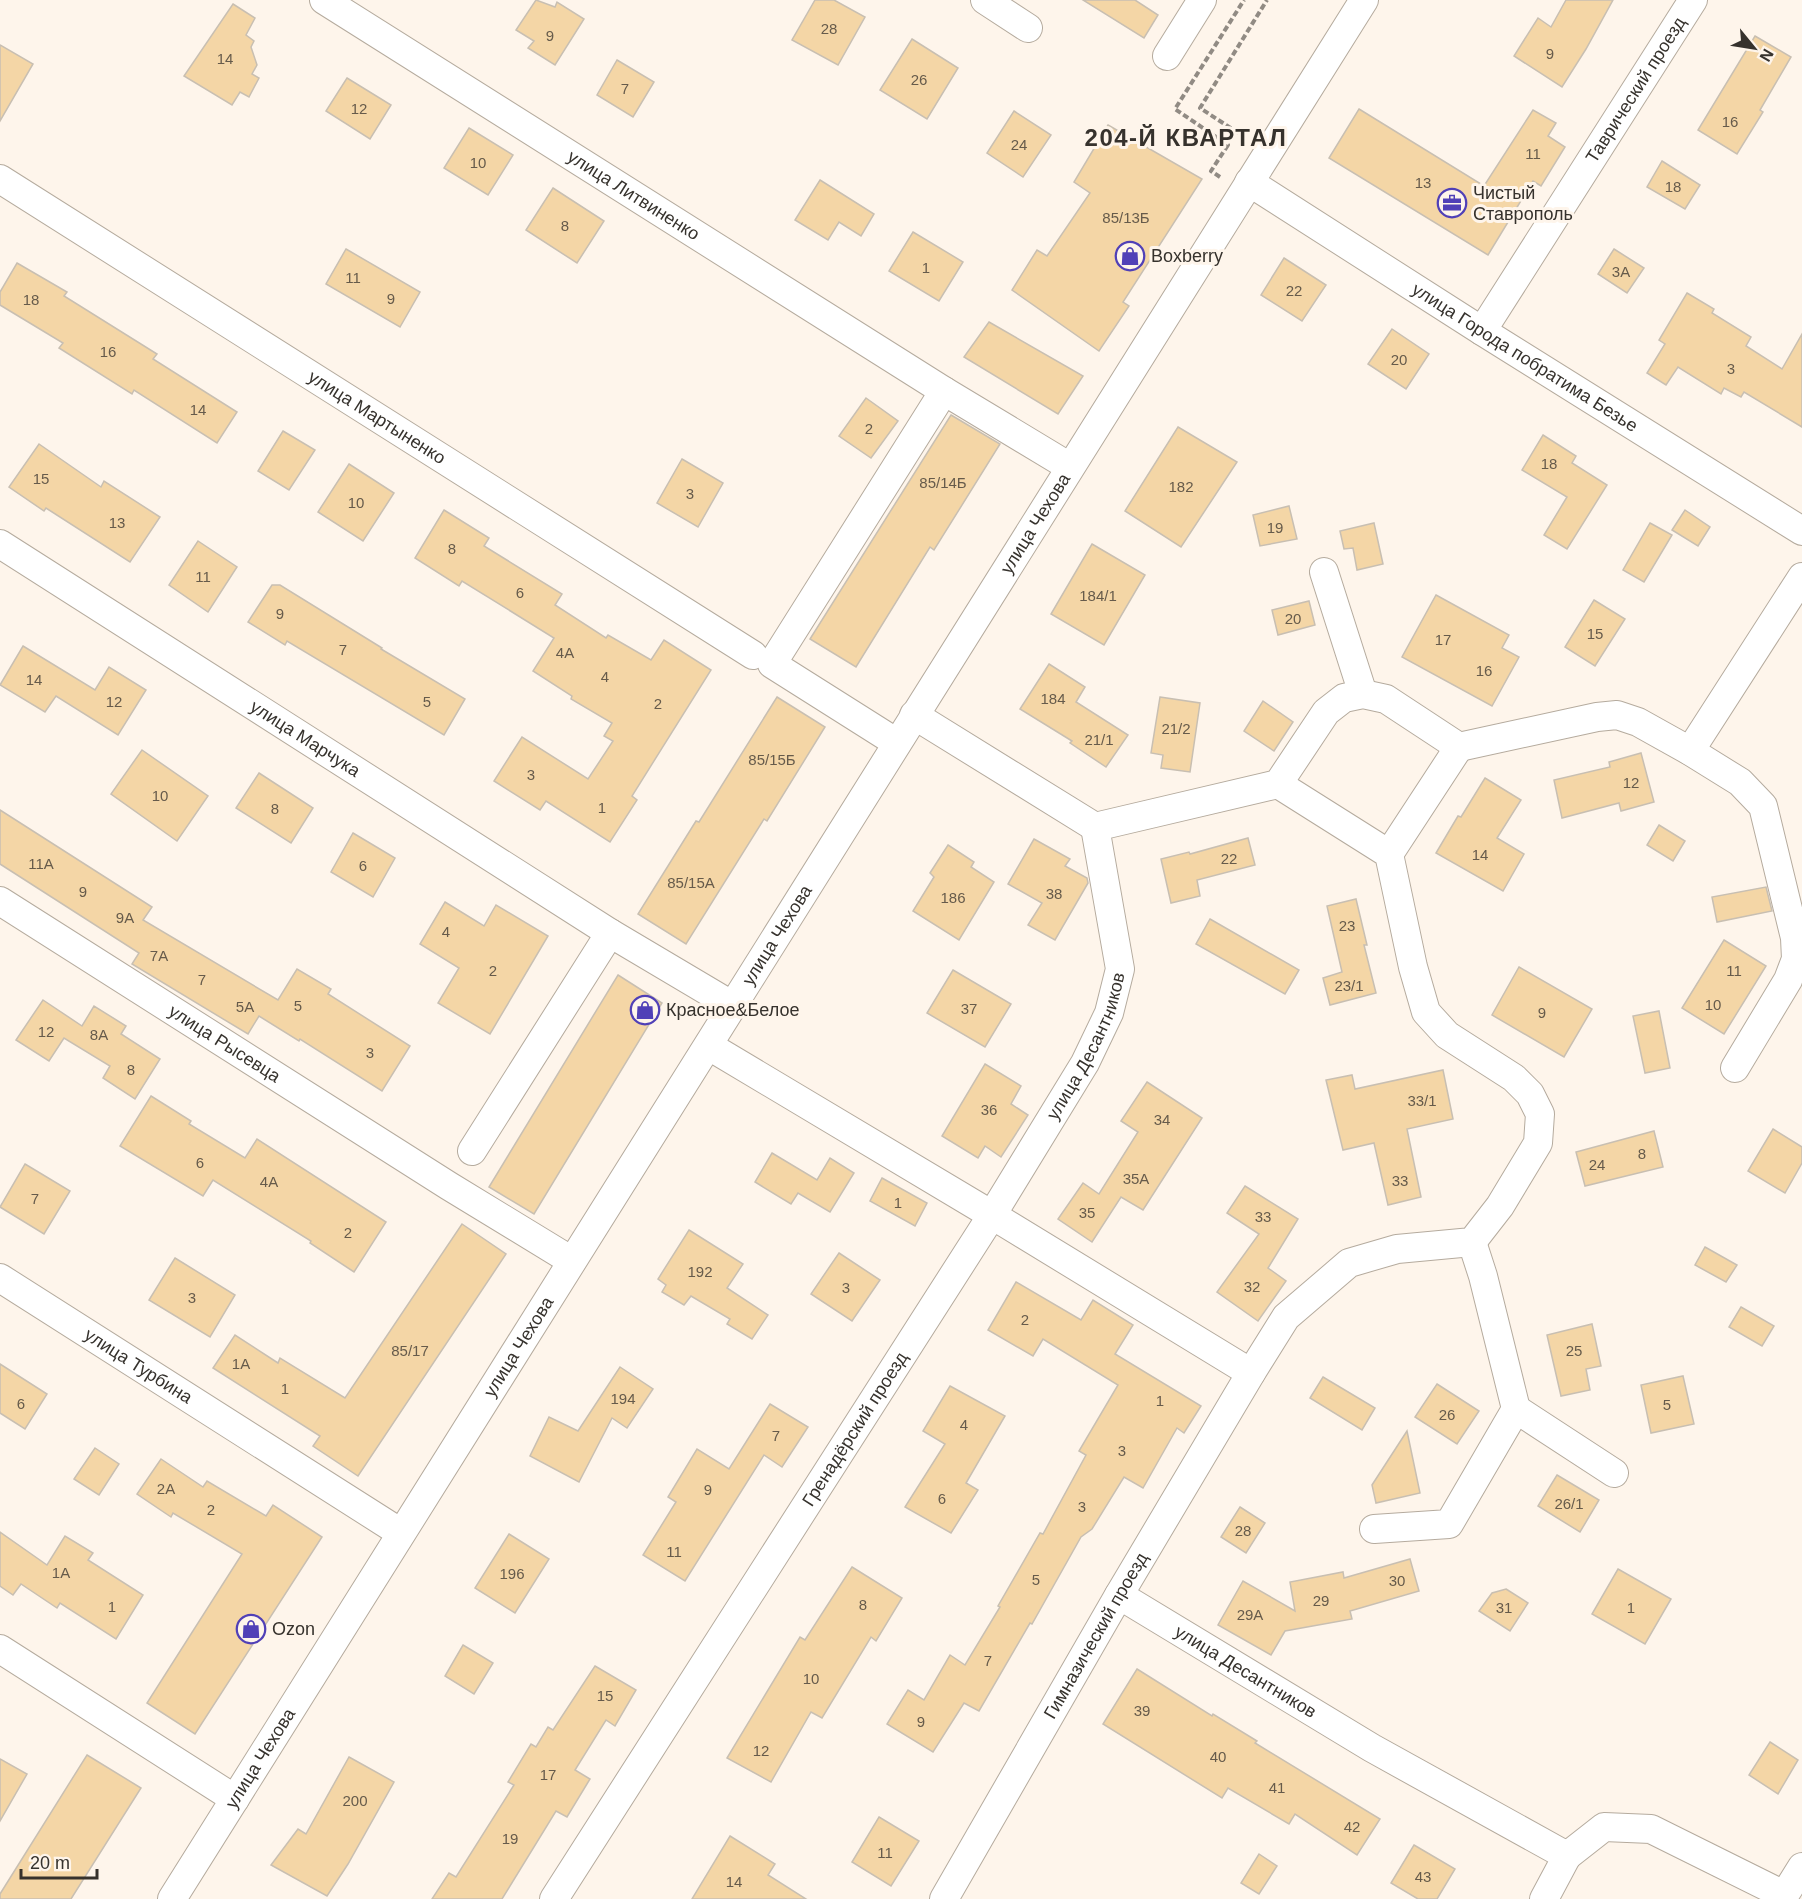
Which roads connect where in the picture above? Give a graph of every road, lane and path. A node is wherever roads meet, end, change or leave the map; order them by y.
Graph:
1 (324, 0) edge
2 (985, 0) edge
3 (1202, 0) edge
4 (1244, 0) edge
5 (1267, 0) edge
6 (1364, 0) edge
7 (1693, 0) edge
8 (1028, 28) dead end
9 (1167, 56) dead end
10 (1248, 140) dead end
11 (0, 179) edge
12 (1236, 180) junction
13 (1482, 331) junction
14 (944, 391) junction
15 (1070, 467) junction
16 (1802, 531) edge
17 (0, 544) edge
18 (1324, 572) dead end
19 (1802, 577) edge
20 (753, 655) dead end
21 (1363, 694) junction
22 (914, 715) junction
23 (897, 743) junction
24 (1459, 747) junction
25 (1689, 751) junction
26 (1278, 784) junction
27 (1095, 827) junction
28 (1389, 854) junction
29 (0, 901) edge
30 (610, 933) junction
31 (733, 1006) junction
32 (709, 1046) junction
33 (1734, 1068) dead end
34 (472, 1151) dead end
35 (992, 1215) junction
36 (1472, 1242) junction
37 (573, 1261) junction
38 (0, 1278) edge
39 (1251, 1373) junction
40 (1516, 1409) junction
41 (1614, 1473) dead end
42 (1374, 1529) dead end
43 (401, 1533) junction
44 (1119, 1595) junction
45 (0, 1649) edge
46 (235, 1799) junction
47 (1568, 1856) junction
48 (1802, 1867) edge
49 (1783, 1897) edge
50 (172, 1899) edge
51 (554, 1899) edge
52 (944, 1899) edge
53 (1544, 1899) edge

1 - 14 street, улица Литвиненко
2 - 8 street
3 - 9 street
4 - 12 path
5 - 10 path
6 - 12 street, улица Чехова
7 - 13 street, Таврический проезд
11 - 20 street, улица Мартыненко
12 - 13 street, улица Города побратима Безье
12 - 15 street, улица Чехова
13 - 16 street, улица Города побратима Безье
14 - 15 street, улица Литвиненко
14 - 23 street
15 - 22 street, улица Чехова
17 - 30 street, улица Марчука
18 - 21 street
19 - 25 street
21 - 24 street
21 - 26 street
22 - 23 street, улица Чехова
22 - 27 street
23 - 31 street, улица Чехова
24 - 25 street
24 - 28 street
25 - 33 street
26 - 27 street
26 - 28 street
27 - 35 street, улица Десантников
28 - 36 street
29 - 37 street, улица Рысевца
30 - 31 street, улица Марчука
30 - 34 street
31 - 32 street, улица Чехова
32 - 35 street
32 - 37 street, улица Чехова
35 - 39 street
35 - 51 street, Гренадёрский проезд
36 - 39 street
36 - 40 street
37 - 43 street, улица Чехова
38 - 43 street, улица Турбина
39 - 44 street, Гимназический проезд
40 - 41 street
40 - 42 street
43 - 46 street, улица Чехова
44 - 47 street, улица Десантников
44 - 52 street, Гимназический проезд
45 - 46 street
46 - 50 street, улица Чехова
47 - 49 street
47 - 53 street
48 - 49 street

